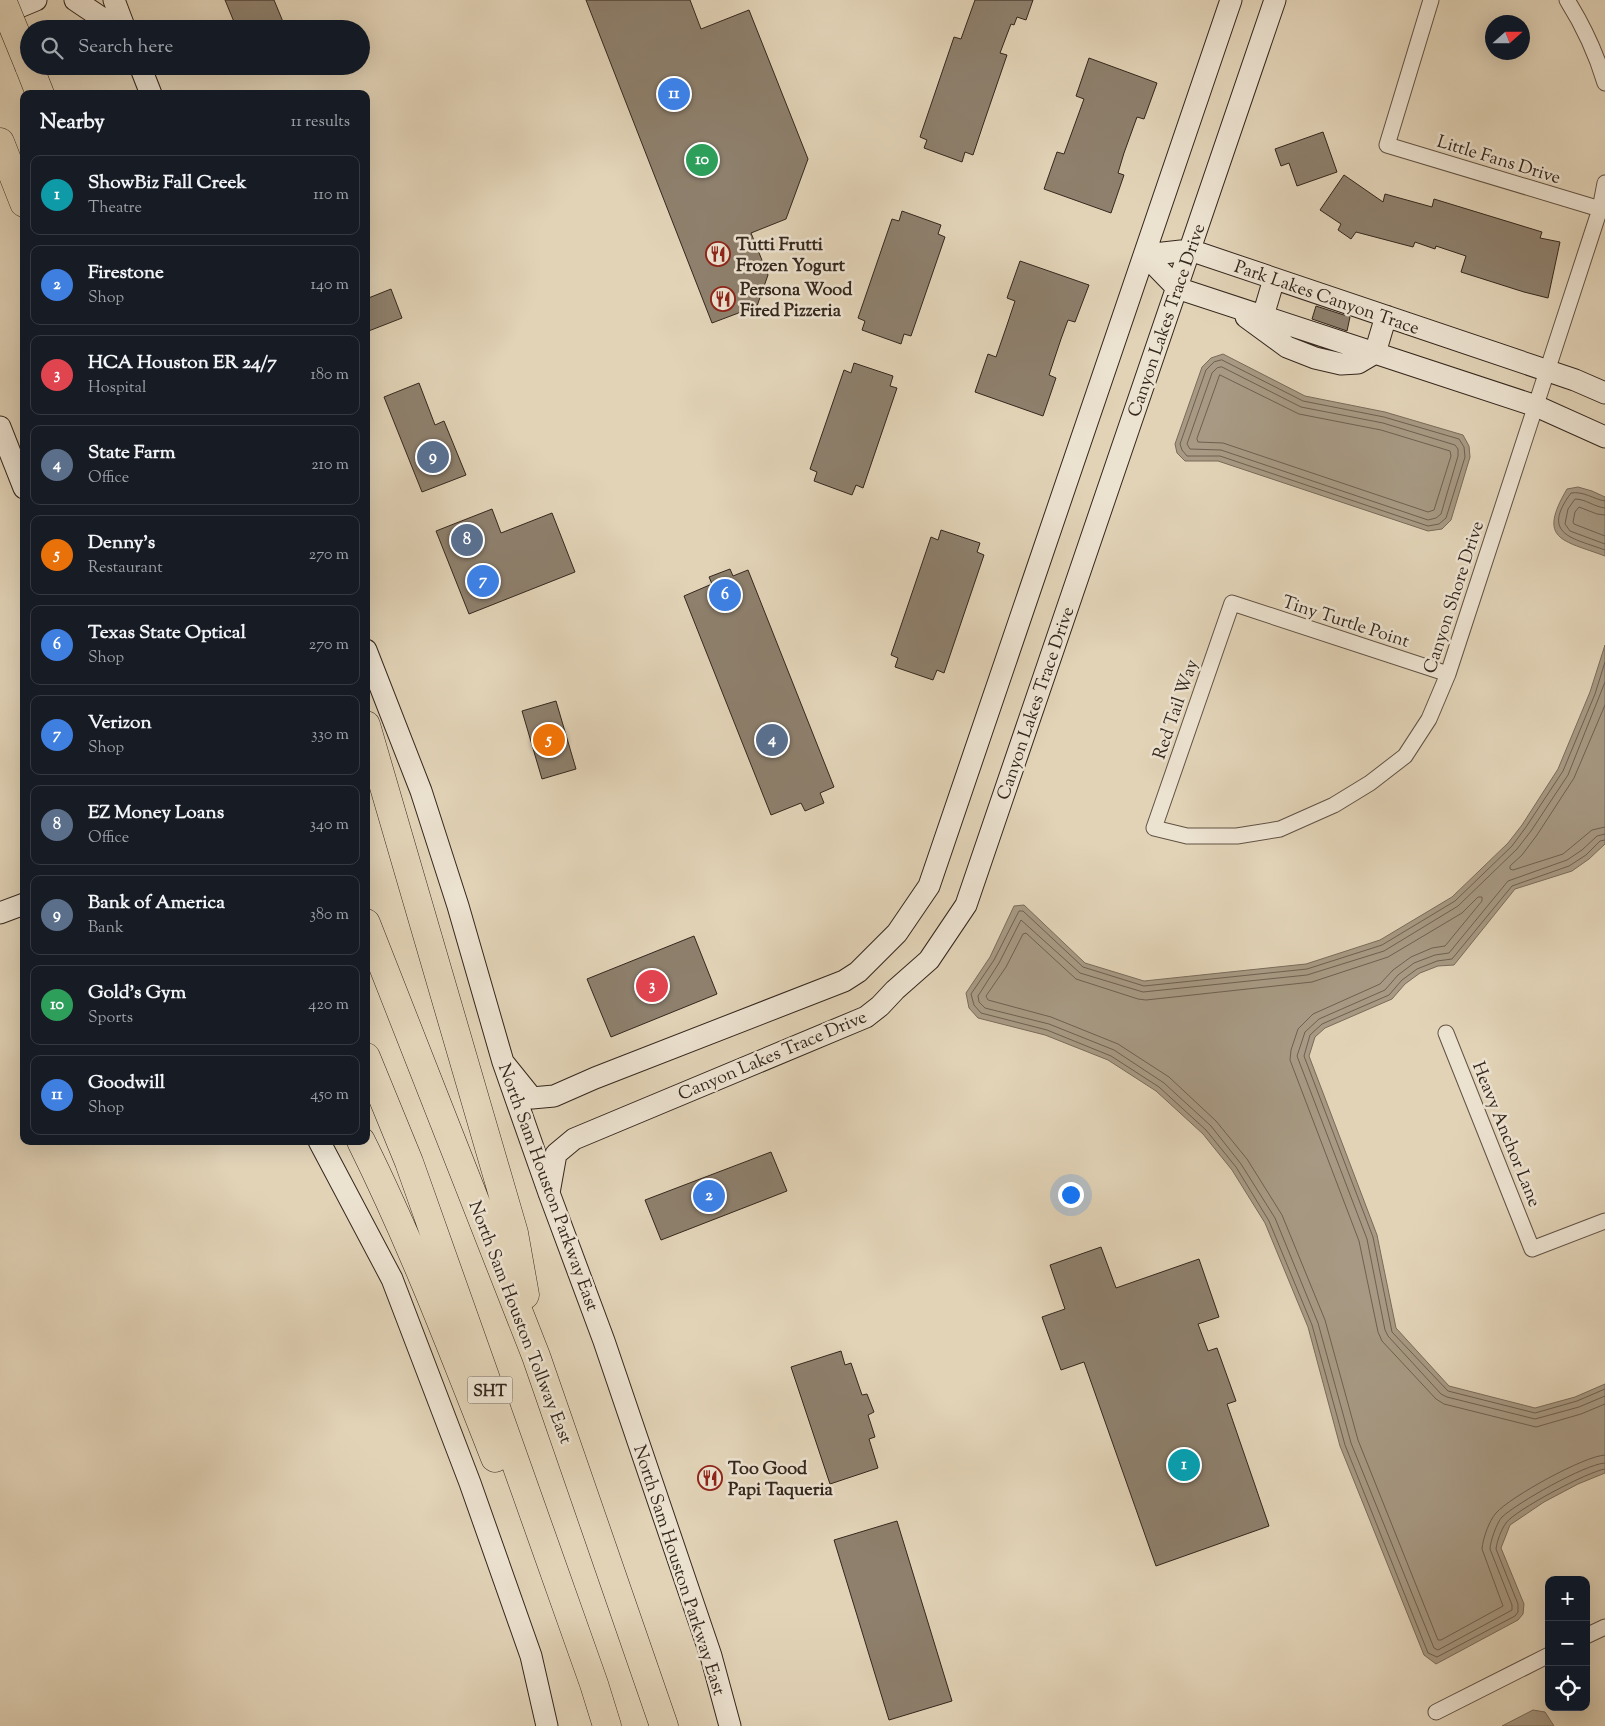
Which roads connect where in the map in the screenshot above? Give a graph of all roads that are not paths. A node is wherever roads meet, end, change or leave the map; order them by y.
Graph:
1 (2, 0) edge
2 (36, 0) edge
3 (75, 0) edge
4 (114, 0) edge
5 (121, 0) edge
6 (1232, 0) edge
7 (1275, 0) edge
8 (1431, 0) edge
9 (1567, 0) edge
10 (0, 15) edge
11 (105, 20) edge
12 (122, 20) edge
13 (124, 20) edge
14 (20, 44) edge
15 (144, 75) edge
16 (1605, 83) edge
17 (149, 90) edge
18 (0, 142) edge
19 (1605, 184) edge
20 (20, 193) edge
21 (1600, 209) junction
22 (1190, 250) junction
23 (1145, 255) junction
24 (1274, 279) junction
25 (1177, 288) junction
26 (1232, 306) junction
27 (1263, 316) junction
28 (1386, 316) junction
29 (1375, 353) junction
30 (1548, 370) junction
31 (1605, 393) edge
32 (1536, 406) junction
33 (0, 427) edge
34 (1605, 437) edge
35 (20, 478) edge
36 (1232, 603) joint
37 (370, 660) edge
38 (1448, 674) junction
39 (370, 739) edge
40 (1154, 828) joint
41 (20, 906) edge
42 (0, 913) edge
43 (370, 933) edge
44 (1446, 1033) dead end
45 (504, 1062) junction
46 (370, 1067) edge
47 (321, 1145) edge
48 (363, 1145) edge
49 (549, 1193) junction
50 (1605, 1222) edge
51 (536, 1356) junction
52 (1605, 1626) edge
53 (1590, 1634) edge
54 (1545, 1658) edge
55 (594, 1684) junction
56 (1436, 1712) dead end
57 (547, 1726) edge
58 (607, 1726) edge
59 (664, 1726) edge
60 (730, 1726) edge

1 - 14 highway, bridge
2 - 10 street
3 - 11 street
4 - 12 street
5 - 13 street
6 - 23 street
7 - 22 street, Canyon Lakes Trace Drive
8 - 21 street, Little Fans Drive
9 - 16 street
15 - 17 street
18 - 20 highway
19 - 21 street, Canyon Shore Drive
21 - 30 street, Canyon Shore Drive
22 - 23 street, Park Lakes Canyon Trace
22 - 24 street, Park Lakes Canyon Trace
22 - 25 street, Canyon Lakes Trace Drive
23 - 25 street
23 - 45 street
24 - 27 street
24 - 28 street, Park Lakes Canyon Trace
25 - 26 street
25 - 49 street, Canyon Lakes Trace Drive
26 - 27 street
26 - 29 street
27 - 29 street
28 - 29 street
28 - 30 street, Park Lakes Canyon Trace
29 - 32 street
30 - 31 street, Park Lakes Canyon Trace
30 - 32 street, Canyon Shore Drive
32 - 34 street
32 - 38 street, Canyon Shore Drive
33 - 35 street
36 - 38 street, Tiny Turtle Point
36 - 40 street, Red Tail Way
37 - 45 street, North Sam Houston Parkway East
38 - 40 street, Canyon Shore Drive
39 - 51 highway
41 - 42 street
43 - 51 highway, North Sam Houston Tollway East
44 - 50 street, Heavy Anchor Lane
45 - 49 street, North Sam Houston Parkway East
46 - 55 highway, SHT
47 - 57 street
48 - 55 highway
49 - 60 street, North Sam Houston Parkway East
51 - 59 highway, North Sam Houston Tollway East
52 - 53 street
54 - 56 street
55 - 58 highway, SHT

